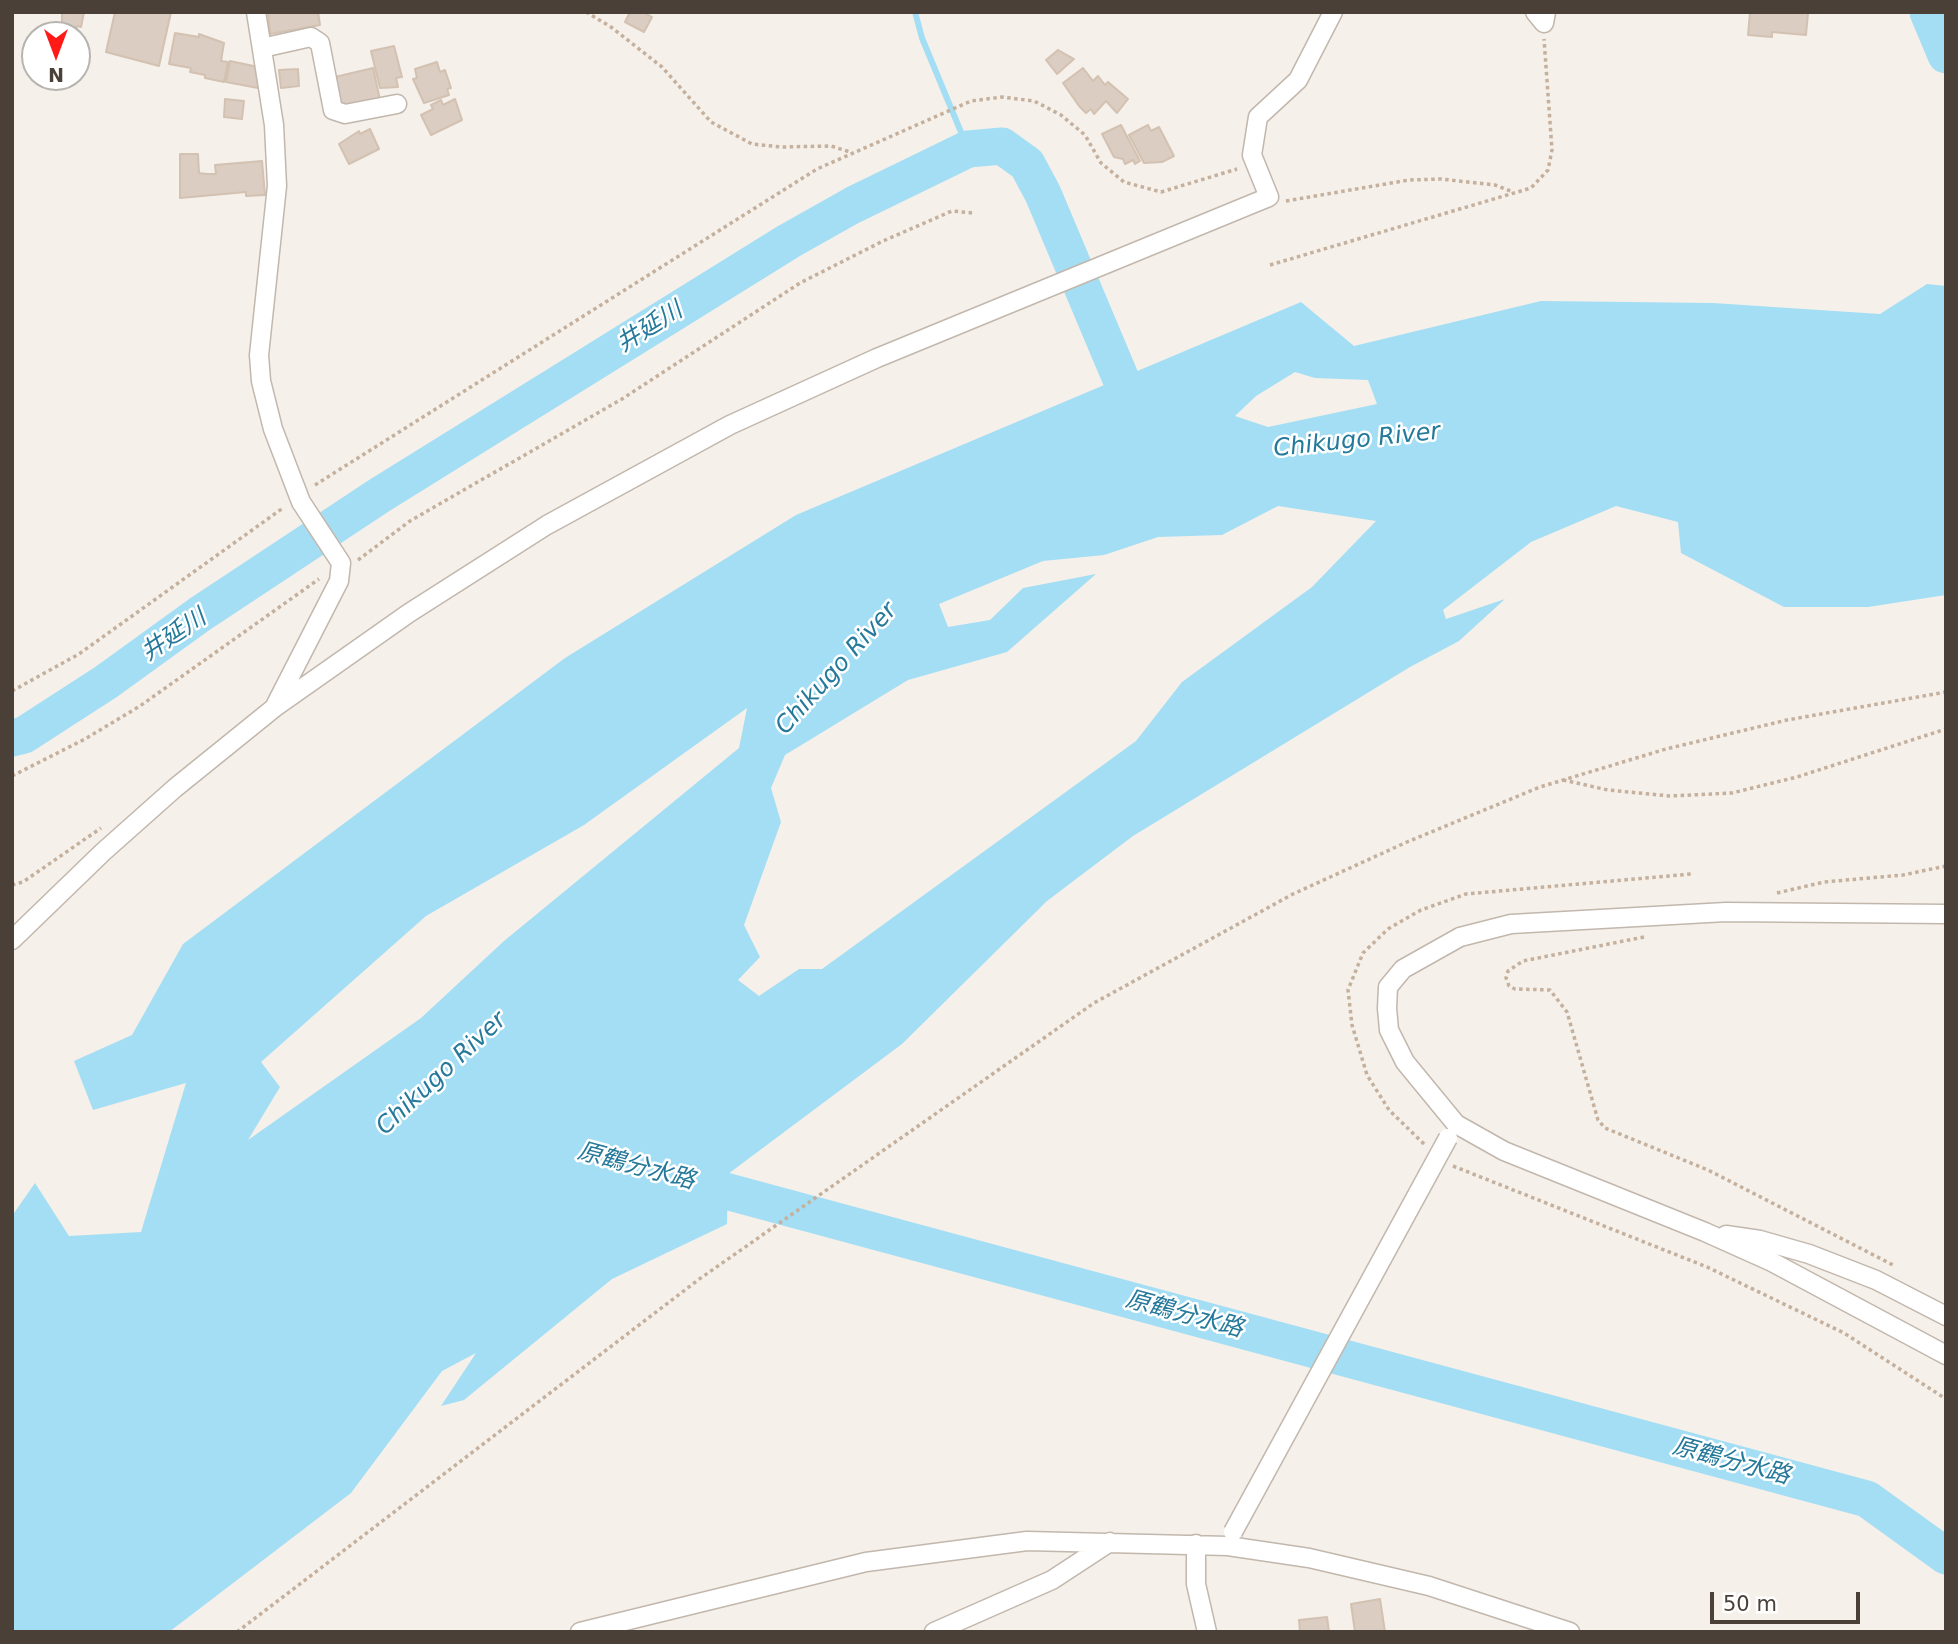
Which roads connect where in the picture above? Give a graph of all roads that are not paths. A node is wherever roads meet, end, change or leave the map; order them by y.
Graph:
1 (256, 12) edge
2 (1333, 12) edge
3 (262, 48) junction
4 (397, 104) dead end
5 (274, 708) junction
6 (1946, 914) edge
7 (12, 940) edge
8 (1452, 1131) junction
9 (1705, 1232) junction
10 (1946, 1315) edge
11 (1946, 1355) edge
12 (1230, 1539) junction
13 (1110, 1542) junction
14 (1195, 1544) junction
15 (580, 1632) edge
16 (934, 1632) edge
17 (1207, 1632) edge
18 (1570, 1632) edge

1 - 3 street
2 - 5 street
3 - 4 street
3 - 5 street
5 - 7 street
6 - 8 street
8 - 9 street
8 - 12 street, bridge
9 - 10 street
9 - 11 street
12 - 14 street
12 - 18 street
13 - 14 street
13 - 15 street
13 - 16 street
14 - 17 street

